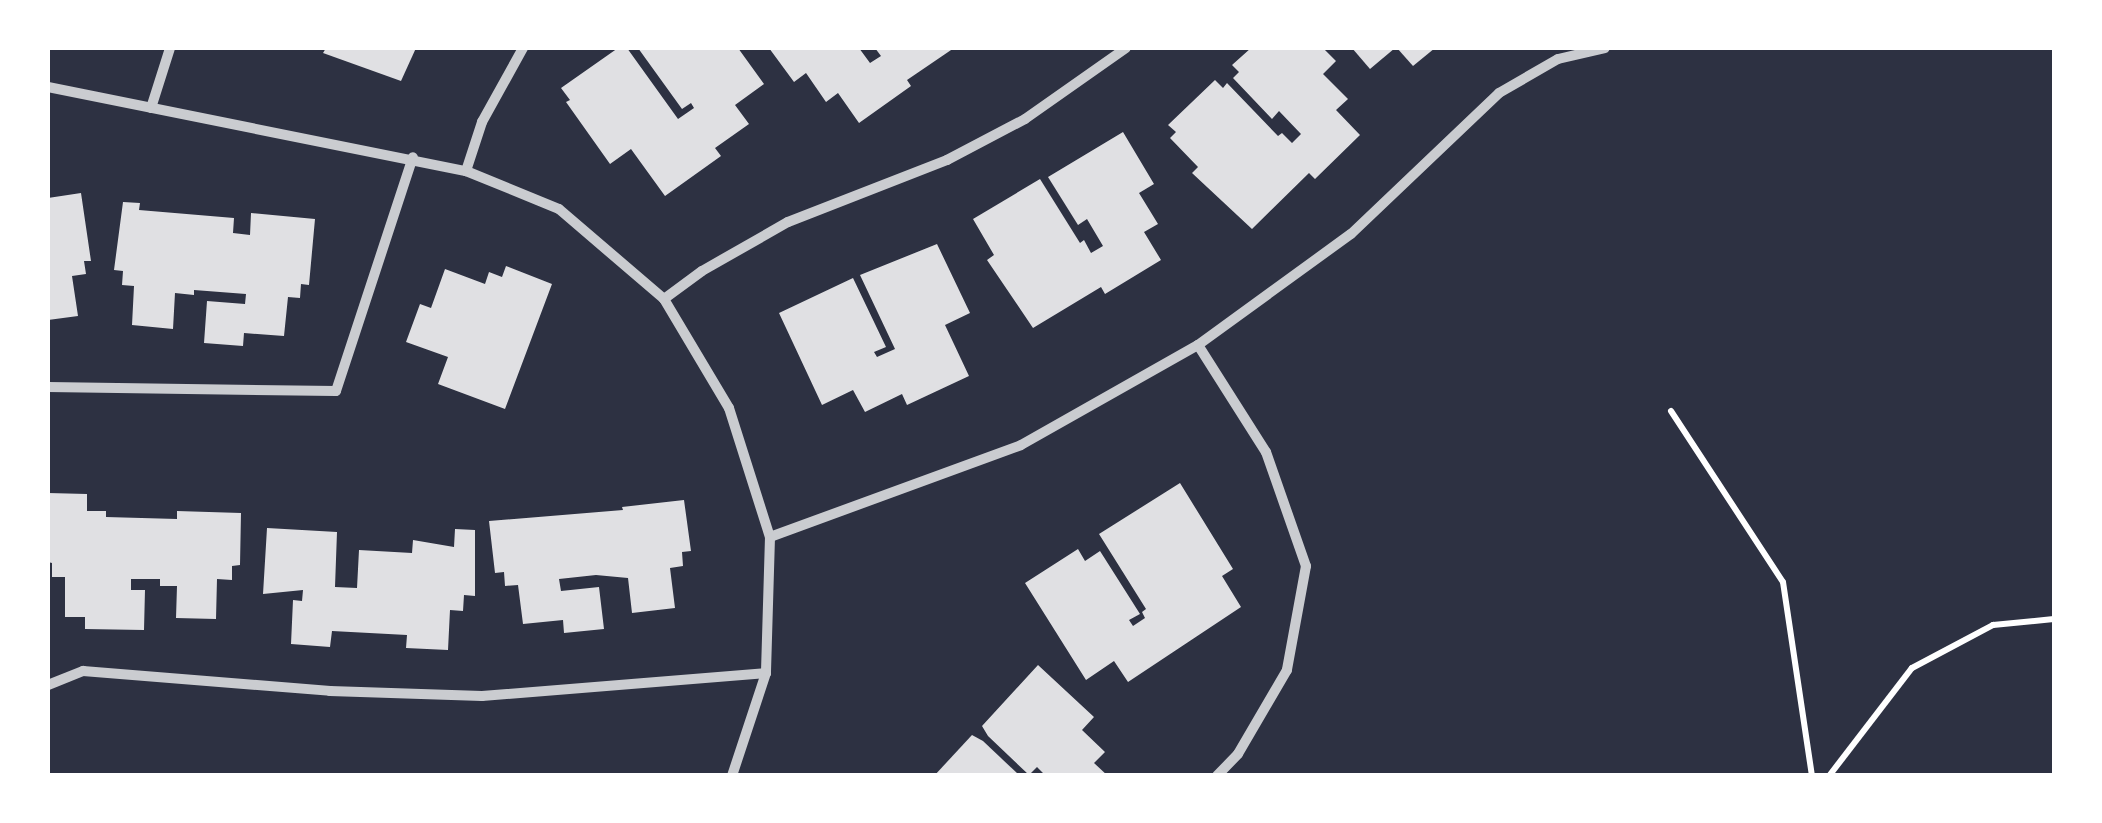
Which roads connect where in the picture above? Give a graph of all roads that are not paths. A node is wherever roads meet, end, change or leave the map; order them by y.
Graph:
1 (170, 48) edge
2 (523, 48) edge
3 (1126, 48) edge
4 (1605, 48) edge
5 (48, 87) edge
6 (151, 108) junction
7 (413, 158) junction
8 (466, 171) junction
9 (664, 299) junction
10 (1198, 345) junction
11 (48, 387) edge
12 (770, 538) junction
13 (766, 672) junction
14 (48, 685) edge
15 (732, 776) edge
16 (1218, 776) edge

1 - 6 street
2 - 8 street
3 - 9 street
4 - 10 street
5 - 6 street
6 - 7 street
7 - 8 street
7 - 11 street
8 - 9 street
9 - 12 street
10 - 12 street
10 - 16 street
12 - 13 street
13 - 14 street
13 - 15 street

